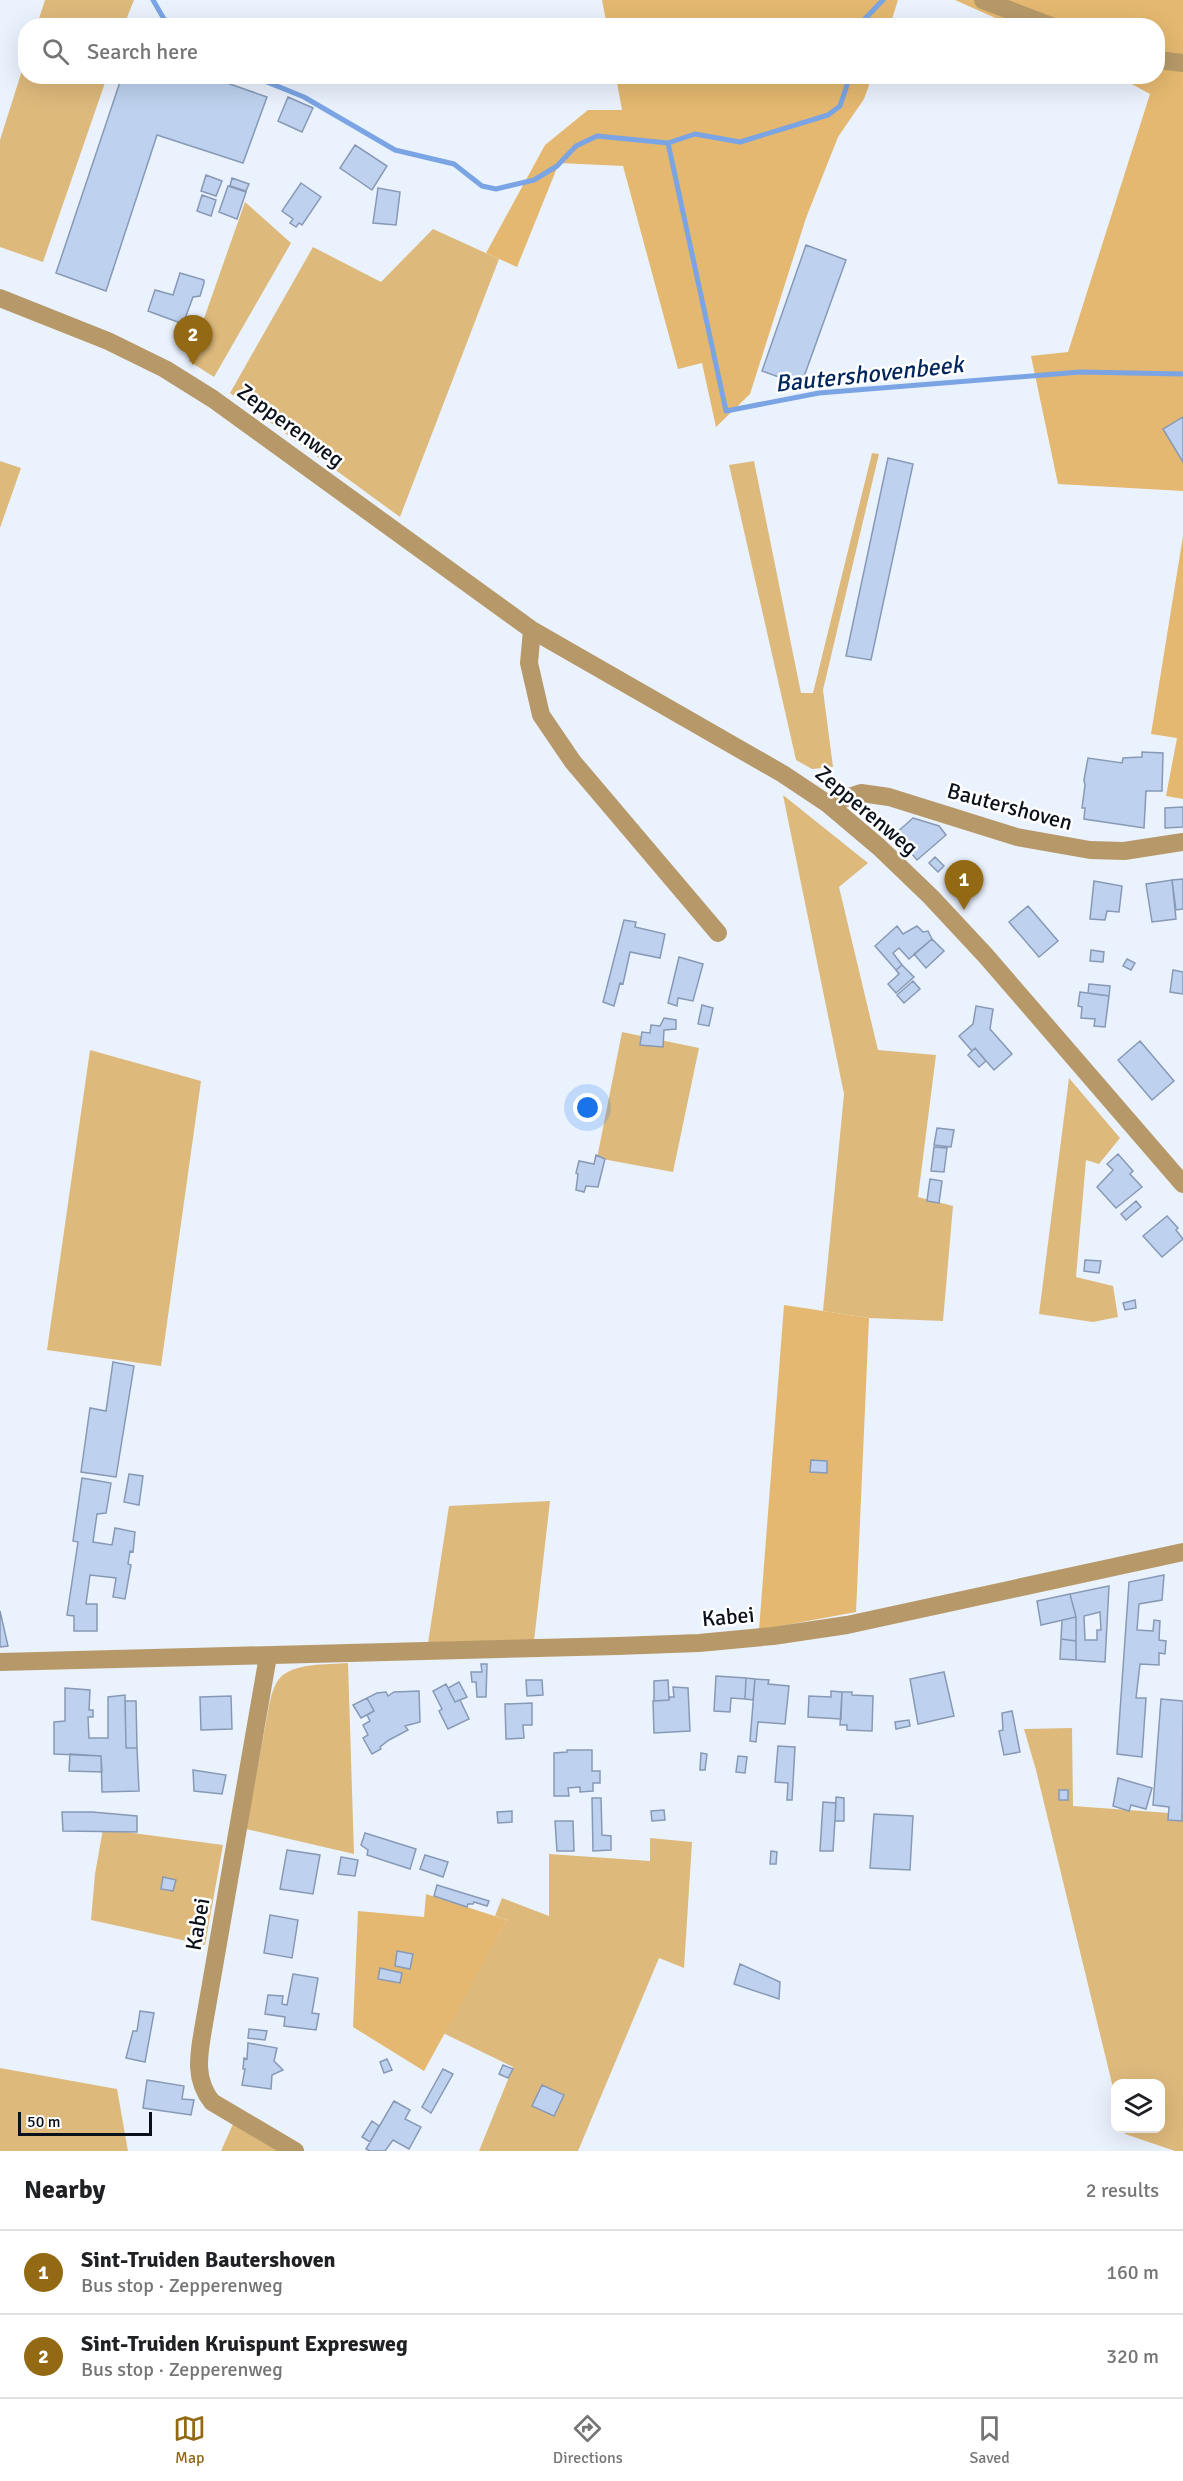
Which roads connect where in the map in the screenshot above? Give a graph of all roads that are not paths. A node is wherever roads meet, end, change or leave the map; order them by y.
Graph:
1 (983, 0) edge
2 (1030, 18) edge
3 (1165, 61) edge
4 (1183, 63) edge
5 (0, 298) edge
6 (532, 630) junction
7 (828, 804) junction
8 (1183, 842) edge
9 (718, 933) dead end
10 (1183, 1184) edge
11 (1183, 1552) edge
12 (268, 1656) junction
13 (0, 1662) edge
14 (296, 2151) edge

1 - 2 street
3 - 4 street
5 - 6 street, Zepperenweg
6 - 7 street, Zepperenweg
6 - 9 street
7 - 8 street, Bautershoven
7 - 10 street, Zepperenweg
11 - 12 street, Kabei
12 - 13 street, Kabei
12 - 14 street, Kabei

